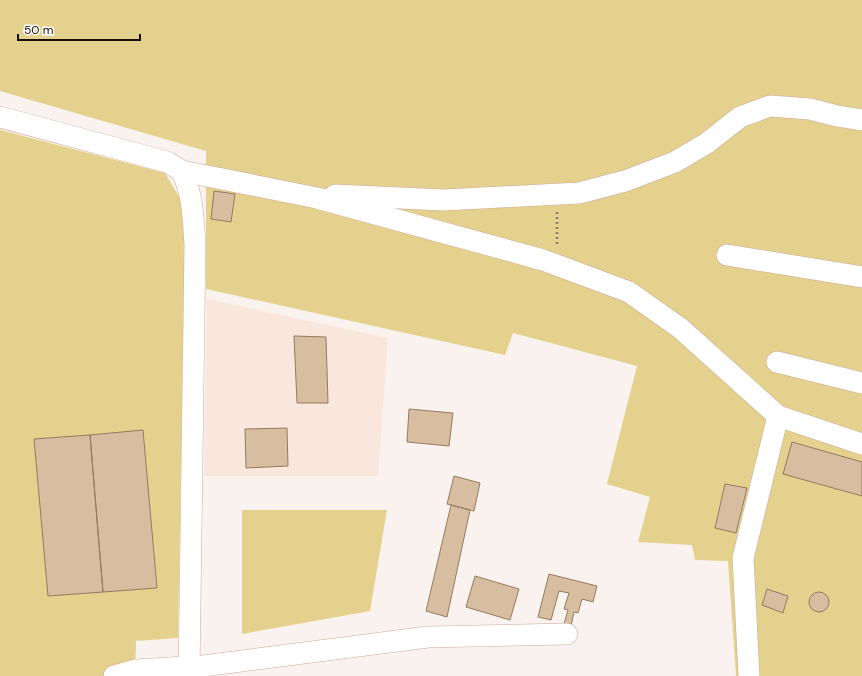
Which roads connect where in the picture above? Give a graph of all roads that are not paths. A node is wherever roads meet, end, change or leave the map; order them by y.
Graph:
1 (0, 117) edge
2 (862, 120) edge
3 (182, 171) junction
4 (317, 198) junction
5 (727, 255) dead end
6 (862, 277) edge
7 (777, 362) dead end
8 (862, 383) edge
9 (778, 416) junction
10 (862, 444) edge
11 (567, 634) dead end
12 (189, 672) edge
13 (114, 676) edge
14 (749, 676) edge

1 - 3 street
2 - 4 street
3 - 4 street
3 - 12 street
4 - 9 street
5 - 6 street
7 - 8 street
9 - 10 street
9 - 14 street
11 - 12 street
12 - 13 street

